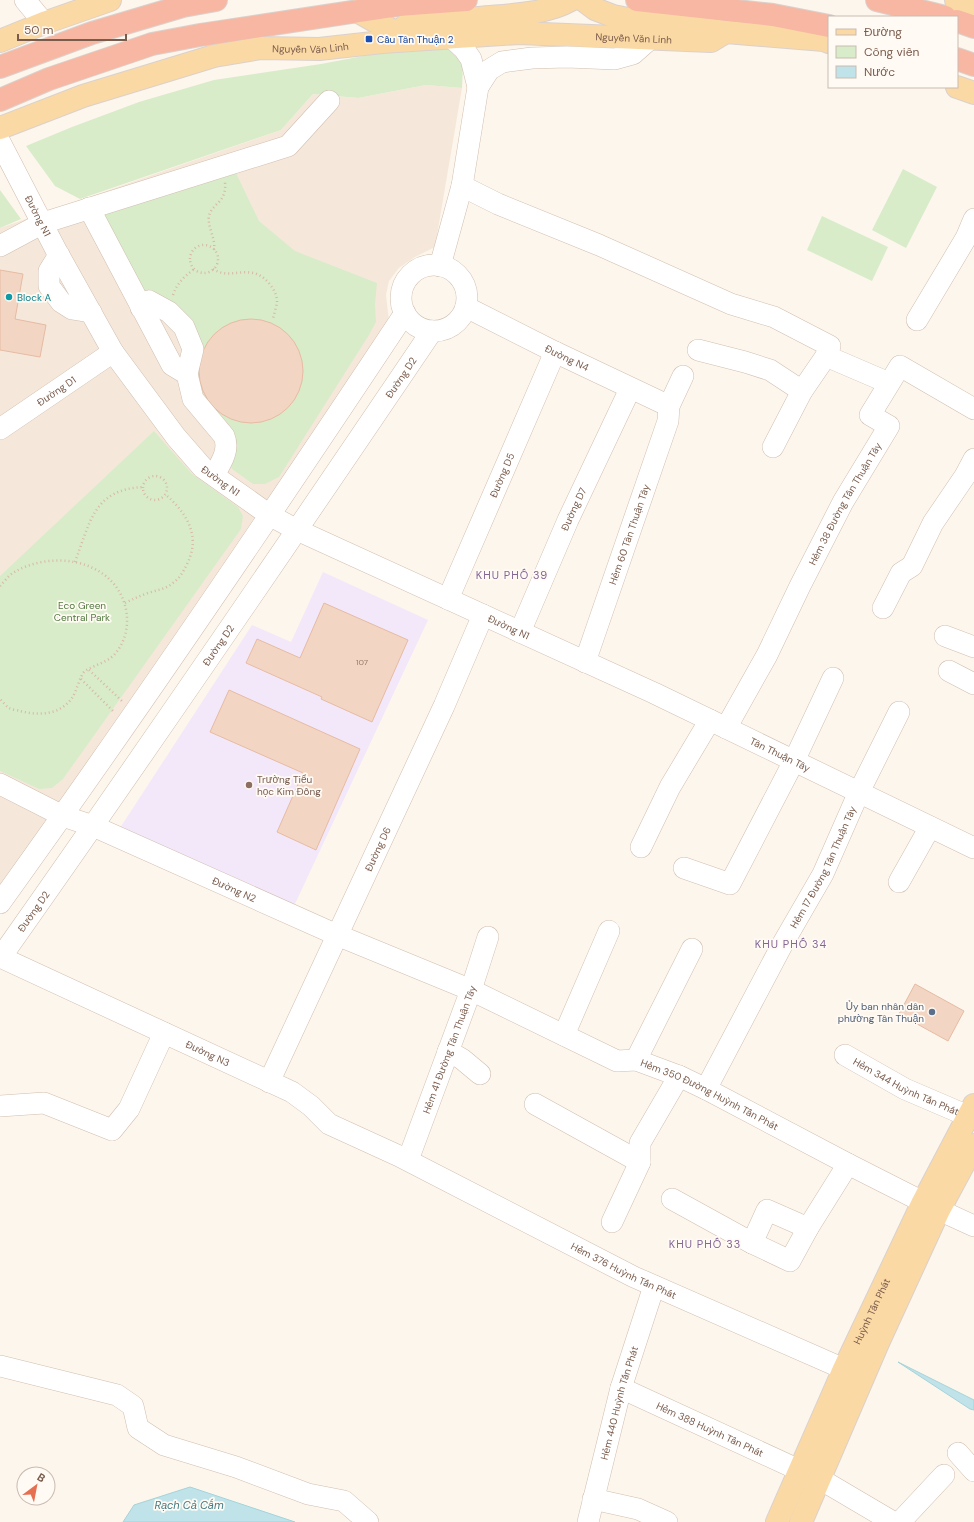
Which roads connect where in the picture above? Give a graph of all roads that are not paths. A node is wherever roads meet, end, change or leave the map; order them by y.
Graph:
1 (24, 0) edge
2 (110, 0) edge
3 (216, 0) edge
4 (466, 0) edge
5 (571, 0) edge
6 (583, 0) edge
7 (637, 0) edge
8 (644, 0) edge
9 (877, 0) edge
10 (956, 0) edge
11 (974, 5) edge
12 (704, 7) junction
13 (932, 10) edge
14 (357, 11) junction
15 (958, 21) edge
16 (44, 23) junction
17 (667, 24) junction
18 (974, 27) edge
19 (387, 28) junction
20 (726, 32) junction
21 (452, 37) junction
22 (828, 37) edge
23 (650, 39) junction
24 (417, 40) junction
25 (0, 41) edge
26 (261, 48) junction
27 (958, 59) edge
28 (974, 65) edge
29 (0, 67) edge
30 (478, 87) junction
31 (958, 87) edge
32 (974, 93) edge
33 (0, 100) edge
34 (329, 101) dead end
35 (0, 128) edge
36 (0, 142) edge
37 (462, 186) junction
38 (89, 208) junction
39 (974, 219) edge
40 (43, 223) junction
41 (970, 241) edge
42 (0, 246) edge
43 (440, 266) junction
44 (466, 307) junction
45 (141, 308) junction
46 (405, 313) junction
47 (917, 320) dead end
48 (432, 331) junction
49 (698, 350) dead end
50 (113, 352) junction
51 (555, 352) junction
52 (826, 356) junction
53 (187, 374) junction
54 (683, 376) dead end
55 (889, 383) junction
56 (630, 389) junction
57 (802, 391) junction
58 (669, 406) junction
59 (974, 409) edge
60 (0, 429) edge
61 (773, 447) dead end
62 (974, 458) edge
63 (214, 475) junction
64 (271, 516) junction
65 (297, 530) junction
66 (448, 599) junction
67 (883, 608) dead end
68 (483, 615) junction
69 (520, 632) junction
70 (945, 636) dead end
71 (974, 647) edge
72 (585, 662) junction
73 (949, 671) dead end
74 (833, 678) dead end
75 (974, 684) edge
76 (899, 712) dead end
77 (718, 724) junction
78 (794, 761) junction
79 (0, 784) edge
80 (859, 792) junction
81 (63, 816) junction
82 (93, 826) junction
83 (930, 827) junction
84 (641, 847) dead end
85 (974, 848) edge
86 (684, 868) dead end
87 (899, 882) dead end
88 (0, 903) edge
89 (609, 931) dead end
90 (337, 935) junction
91 (488, 938) dead end
92 (692, 949) dead end
93 (0, 957) edge
94 (471, 990) junction
95 (164, 1033) junction
96 (564, 1035) junction
97 (448, 1051) junction
98 (845, 1055) dead end
99 (636, 1060) junction
100 (480, 1074) dead end
101 (679, 1076) junction
102 (269, 1082) junction
103 (706, 1089) junction
104 (535, 1104) dead end
105 (0, 1106) edge
106 (971, 1110) edge
107 (974, 1145) edge
108 (408, 1160) junction
109 (640, 1162) junction
110 (848, 1164) junction
111 (672, 1199) dead end
112 (931, 1206) junction
113 (612, 1222) dead end
114 (974, 1226) edge
115 (808, 1228) junction
116 (752, 1242) junction
117 (654, 1286) junction
118 (0, 1366) edge
119 (844, 1369) junction
120 (622, 1388) junction
121 (958, 1453) dead end
122 (800, 1470) junction
123 (974, 1471) edge
124 (944, 1475) dead end
125 (820, 1479) junction
126 (593, 1499) junction
127 (786, 1502) junction
128 (803, 1516) edge
129 (368, 1522) edge
130 (588, 1522) edge
131 (667, 1522) edge
132 (777, 1522) edge
133 (893, 1522) edge
134 (900, 1522) edge

1 - 16 street
2 - 16 main road
3 - 29 highway
4 - 14 highway
5 - 19 main road
6 - 17 main road, Nguyễn Văn Linh
7 - 8 highway, Nguyễn Văn Linh
8 - 12 highway, Nguyễn Văn Linh
9 - 13 highway
10 - 11 main road
12 - 20 main road
12 - 22 highway, Nguyễn Văn Linh
14 - 19 main road
14 - 33 highway
15 - 18 highway
16 - 25 main road
17 - 20 main road, Nguyễn Văn Linh
17 - 23 street
19 - 24 main road
19 - 26 main road
20 - 22 main road, Nguyễn Văn Linh
20 - 23 main road, Nguyễn Văn Linh
21 - 23 main road, Nguyễn Văn Linh
21 - 24 main road, Nguyễn Văn Linh
21 - 30 street
23 - 30 street
24 - 26 main road, Nguyễn Văn Linh
26 - 35 main road, Nguyễn Văn Linh
27 - 28 highway
30 - 37 street
31 - 32 main road
34 - 38 street
36 - 40 street, Đường N1
37 - 43 street
37 - 52 street
38 - 40 street
38 - 45 street
39 - 41 street
40 - 42 street
40 - 50 street, Đường N1
41 - 47 street
43 - 44 street
43 - 46 street
44 - 48 street
44 - 51 street, Đường N4
45 - 53 street
45 - 53 street
46 - 48 street
46 - 64 street
48 - 65 street, Đường D2
49 - 57 street
50 - 60 street, Đường D1
50 - 63 street, Đường N1
51 - 56 street, Đường N4
51 - 66 street, Đường D5
52 - 55 street
52 - 57 street
53 - 63 street
54 - 58 street, Hẻm 60 Tân Thuận Tây
55 - 59 street, Hẻm 38 Đường Tân Thuận Tây
55 - 77 street, Hẻm 38 Đường Tân Thuận Tây
56 - 58 street, Đường N4
56 - 69 street, Đường D7
57 - 61 street
58 - 72 street, Hẻm 60 Tân Thuận Tây
62 - 67 street
63 - 64 street, Đường N1
64 - 65 street, Đường N1
64 - 81 street
65 - 66 street, Đường N1
65 - 82 street, Đường D2
66 - 68 street, Đường N1
68 - 69 street, Đường N1
68 - 90 street, Đường D6
69 - 72 street, Đường N1
70 - 71 street
72 - 77 street, Tân Thuận Tây
73 - 75 street
74 - 78 street
76 - 80 street, Hẻm 17 Đường Tân Thuận Tây
77 - 78 street, Tân Thuận Tây
77 - 84 street
78 - 80 street, Tân Thuận Tây
78 - 86 street
79 - 81 street, Đường N2
80 - 83 street, Tân Thuận Tây
80 - 103 street, Hẻm 17 Đường Tân Thuận Tây
81 - 82 street, Đường N2
81 - 88 street
82 - 90 street, Đường N2
82 - 93 street, Đường D2
83 - 85 street, Tân Thuận Tây
83 - 87 street
89 - 96 street
90 - 94 street, Đường N2
90 - 102 street, Đường D6
91 - 94 street, Hẻm 41 Đường Tân Thuận Tây
92 - 99 street
93 - 95 street, Đường N3
94 - 96 street, Hẻm 350 Đường Huỳnh Tấn Phát
94 - 97 street, Hẻm 41 Đường Tân Thuận Tây
95 - 102 street, Đường N3
95 - 105 street
96 - 99 street, Hẻm 350 Đường Huỳnh Tấn Phát
97 - 100 street
97 - 108 street, Hẻm 41 Đường Tân Thuận Tây
98 - 106 street, Hẻm 344 Huỳnh Tấn Phát
99 - 101 street, Hẻm 350 Đường Huỳnh Tấn Phát
101 - 103 street, Hẻm 350 Đường Huỳnh Tấn Phát
101 - 109 street
102 - 108 street, Đường N3
103 - 110 street, Hẻm 350 Đường Huỳnh Tấn Phát
104 - 109 street
106 - 112 main road, Huỳnh Tấn Phát
107 - 112 main road, Huỳnh Tấn Phát
108 - 117 street, Hẻm 376 Huỳnh Tấn Phát
109 - 113 street
110 - 112 street, Hẻm 350 Đường Huỳnh Tấn Phát
110 - 115 street
111 - 116 street
112 - 114 street, Hẻm 350 Đường Huỳnh Tấn Phát
112 - 119 main road, Huỳnh Tấn Phát
112 - 125 main road, Huỳnh Tấn Phát
115 - 116 street
115 - 116 street
117 - 119 street, Hẻm 376 Huỳnh Tấn Phát
117 - 120 street, Hẻm 440 Huỳnh Tấn Phát
118 - 129 street
119 - 122 main road, Huỳnh Tấn Phát
120 - 122 street, Hẻm 388 Huỳnh Tấn Phát
120 - 126 street, Hẻm 440 Huỳnh Tấn Phát
121 - 123 street
122 - 127 main road, Huỳnh Tấn Phát
124 - 134 street
125 - 128 main road, Huỳnh Tấn Phát
125 - 133 street
126 - 130 street, Hẻm 440 Huỳnh Tấn Phát
126 - 131 street
127 - 128 main road
127 - 132 main road, Huỳnh Tấn Phát

